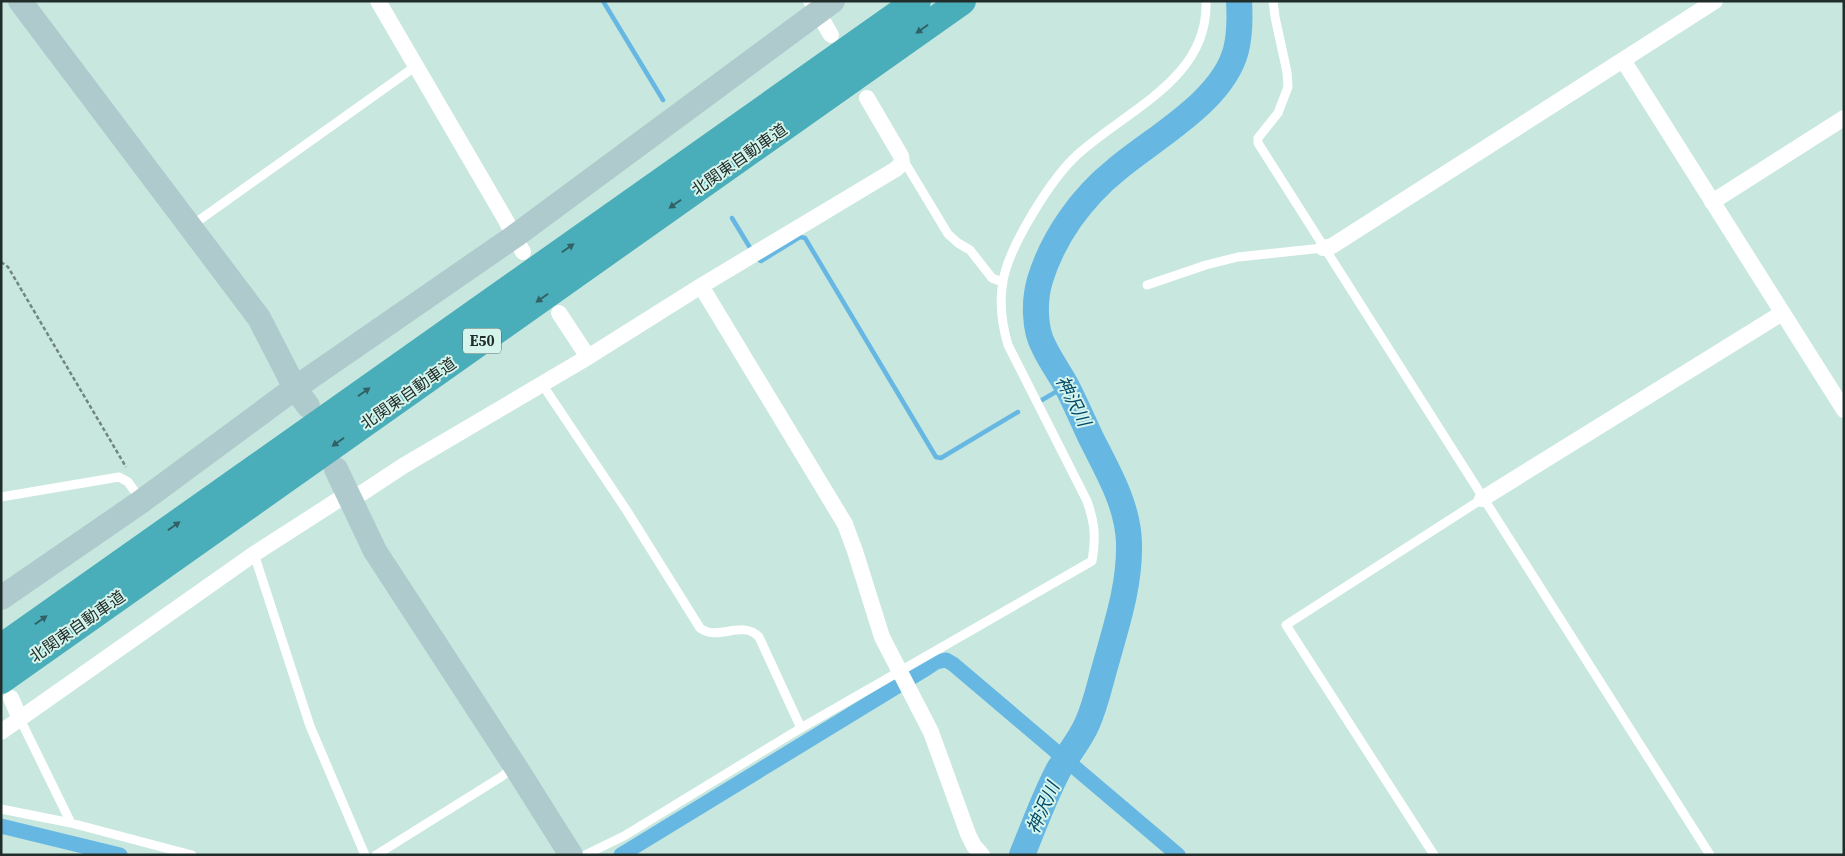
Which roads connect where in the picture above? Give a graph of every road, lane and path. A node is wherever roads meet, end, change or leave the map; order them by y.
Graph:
1 (20, 1) edge
2 (378, 1) edge
3 (917, 1) edge
4 (962, 1) edge
5 (1206, 1) edge
6 (1273, 1) edge
7 (1715, 1) edge
8 (820, 5) edge
9 (831, 35) dead end
10 (1623, 60) junction
11 (416, 66) junction
12 (867, 98) dead end
13 (1844, 118) edge
14 (902, 163) junction
15 (1712, 202) junction
16 (191, 226) junction
17 (519, 244) junction
18 (1324, 248) junction
19 (1, 262) edge
20 (1002, 282) junction
21 (1147, 285) dead end
22 (701, 286) junction
23 (560, 313) dead end
24 (1782, 313) junction
25 (588, 357) junction
26 (542, 384) junction
27 (302, 397) junction
28 (1844, 410) edge
29 (336, 469) dead end
30 (125, 479) junction
31 (349, 496) junction
32 (1, 497) edge
33 (1482, 499) junction
34 (142, 501) junction
35 (254, 554) junction
36 (1, 598) edge
37 (1, 648) edge
38 (904, 678) junction
39 (6, 689) edge
40 (20, 719) junction
41 (802, 728) junction
42 (1, 732) edge
43 (515, 766) junction
44 (1, 809) edge
45 (71, 823) junction
46 (981, 854) edge
47 (192, 855) edge
48 (365, 855) edge
49 (376, 855) edge
50 (571, 855) edge
51 (585, 855) edge
52 (1434, 855) edge
53 (1710, 855) edge

1 - 16 street
2 - 11 street
37 -> 3 highway, 北関東自動車道 / E50
4 -> 39 highway, 北関東自動車道 / E50
5 - 20 lane
6 - 18 lane
7 - 10 street
8 - 9 street
8 - 17 street
10 - 15 street
10 - 18 street
11 - 16 lane
11 - 17 street
12 - 14 street
13 - 15 street
14 - 20 lane
14 - 22 street
15 - 24 street
16 - 27 street
17 - 27 street
18 - 21 lane
18 - 33 lane
19 - 30 path
20 - 38 lane
22 - 25 street
22 - 38 street
23 - 25 street
24 - 28 street
24 - 33 street
25 - 26 street
26 - 31 street
26 - 41 lane
27 - 34 street
29 - 31 street
30 - 32 lane
30 - 34 lane
31 - 35 street
31 - 43 street
33 - 52 lane
33 - 53 lane
34 - 36 street
35 - 40 street
35 - 48 lane
38 - 41 lane
38 - 46 street
39 - 40 street
40 - 42 street
40 - 45 lane
41 - 51 lane
43 - 49 lane
43 - 50 street
44 - 45 lane
45 - 47 lane

